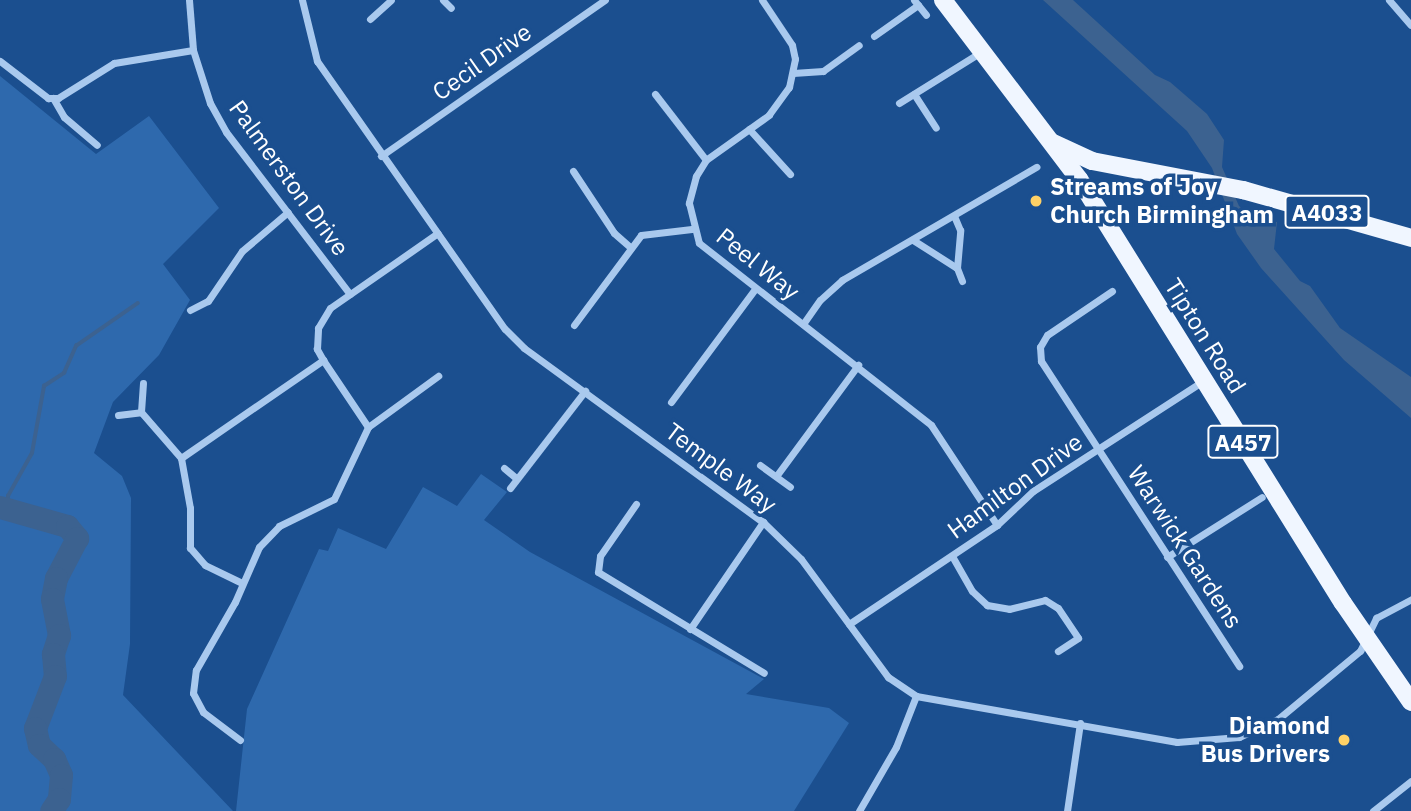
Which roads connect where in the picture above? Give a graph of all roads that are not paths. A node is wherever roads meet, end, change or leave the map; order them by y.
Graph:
1 (189, 0) edge
2 (302, 0) edge
3 (391, 0) edge
4 (443, 0) edge
5 (605, 0) edge
6 (762, 0) edge
7 (943, 0) edge
8 (1389, 0) edge
9 (916, 3) edge
10 (451, 8) dead end
11 (926, 15) dead end
12 (370, 19) dead end
13 (1411, 26) edge
14 (874, 36) dead end
15 (859, 45) dead end
16 (194, 50) junction
17 (983, 51) junction
18 (0, 61) edge
19 (793, 73) junction
20 (655, 94) dead end
21 (914, 94) junction
22 (53, 98) junction
23 (1018, 102) junction
24 (899, 103) dead end
25 (936, 128) dead end
26 (749, 129) junction
27 (1048, 138) junction
28 (97, 145) dead end
29 (382, 156) junction
30 (706, 159) junction
31 (1093, 161) junction
32 (1036, 167) dead end
33 (573, 171) dead end
34 (1142, 173) junction
35 (790, 174) dead end
36 (1079, 179) junction
37 (288, 212) junction
38 (954, 216) junction
39 (692, 229) junction
40 (438, 233) junction
41 (1411, 238) edge
42 (913, 240) junction
43 (631, 247) junction
44 (957, 268) junction
45 (962, 281) dead end
46 (755, 289) junction
47 (1112, 291) dead end
48 (350, 294) junction
49 (190, 310) dead end
50 (803, 324) junction
51 (574, 326) dead end
52 (323, 360) junction
53 (858, 365) junction
54 (438, 376) dead end
55 (1204, 381) junction
56 (143, 383) dead end
57 (585, 391) junction
58 (671, 402) dead end
59 (141, 412) junction
60 (118, 415) dead end
61 (369, 427) junction
62 (1099, 448) junction
63 (181, 457) junction
64 (760, 465) dead end
65 (504, 468) dead end
66 (777, 475) junction
67 (516, 478) junction
68 (790, 487) dead end
69 (510, 488) dead end
70 (1262, 497) dead end
71 (636, 503) dead end
72 (763, 522) junction
73 (997, 525) junction
74 (952, 556) junction
75 (1167, 557) junction
76 (242, 583) junction
77 (1411, 599) edge
78 (849, 624) junction
79 (690, 629) junction
80 (1366, 631) junction
81 (1058, 651) dead end
82 (1239, 666) dead end
83 (764, 673) dead end
84 (916, 696) junction
85 (1411, 702) edge
86 (1080, 723) junction
87 (240, 740) dead end
88 (1411, 781) edge
89 (859, 811) edge
90 (1067, 811) edge
91 (1373, 811) edge

1 - 16 street, Palmerston Drive
2 - 29 street, Temple Way
3 - 12 street
4 - 10 street
5 - 29 street, Cecil Drive
6 - 19 street
7 - 17 main road, A457
8 - 13 street
9 - 11 street
9 - 14 street
15 - 19 street
16 - 22 street
16 - 37 street, Palmerston Drive
17 - 21 street
17 - 23 main road, A457
18 - 22 street
19 - 26 street
20 - 30 street
21 - 24 street
21 - 25 street
22 - 28 street
23 - 27 main road, A457
23 - 34 main road, A4033
26 - 30 street
26 - 35 street
27 - 31 main road, A4033
27 - 36 main road, Tipton Road / A457
29 - 40 street, Temple Way
30 - 39 street, Peel Way
31 - 34 main road, A4033
31 - 36 main road
32 - 38 street
33 - 43 street
34 - 41 main road, A4033
36 - 55 main road, Tipton Road / A457
37 - 48 street, Palmerston Drive
37 - 49 street
38 - 42 street
38 - 44 street
39 - 43 street
39 - 46 street, Peel Way
40 - 48 street
40 - 57 street, Temple Way
42 - 44 street
42 - 50 street
43 - 51 street
44 - 45 street
46 - 50 street, Peel Way
46 - 58 street
47 - 62 street, Warwick Gardens
48 - 52 street
50 - 53 street, Peel Way
52 - 61 street
52 - 63 street
53 - 66 street
53 - 73 street, Peel Way
54 - 61 street
55 - 62 street, Hamilton Drive
55 - 80 main road, Tipton Road / A457
56 - 59 street
57 - 67 street
57 - 72 street, Temple Way
59 - 60 street
59 - 63 street
61 - 76 street
62 - 73 street, Hamilton Drive
62 - 75 street, Warwick Gardens
63 - 76 street
64 - 66 street
65 - 67 street
66 - 68 street
67 - 69 street
70 - 75 street
71 - 79 street
72 - 78 street, Temple Way
72 - 79 street
73 - 74 street, Hamilton Drive
74 - 78 street, Hamilton Drive
74 - 81 street
75 - 82 street, Warwick Gardens
76 - 87 street
77 - 80 street
78 - 84 street, Temple Way
79 - 83 street
80 - 85 main road, Tipton Road / A457
80 - 86 street, Temple Way
84 - 86 street, Temple Way
84 - 89 street
86 - 90 street
88 - 91 street

